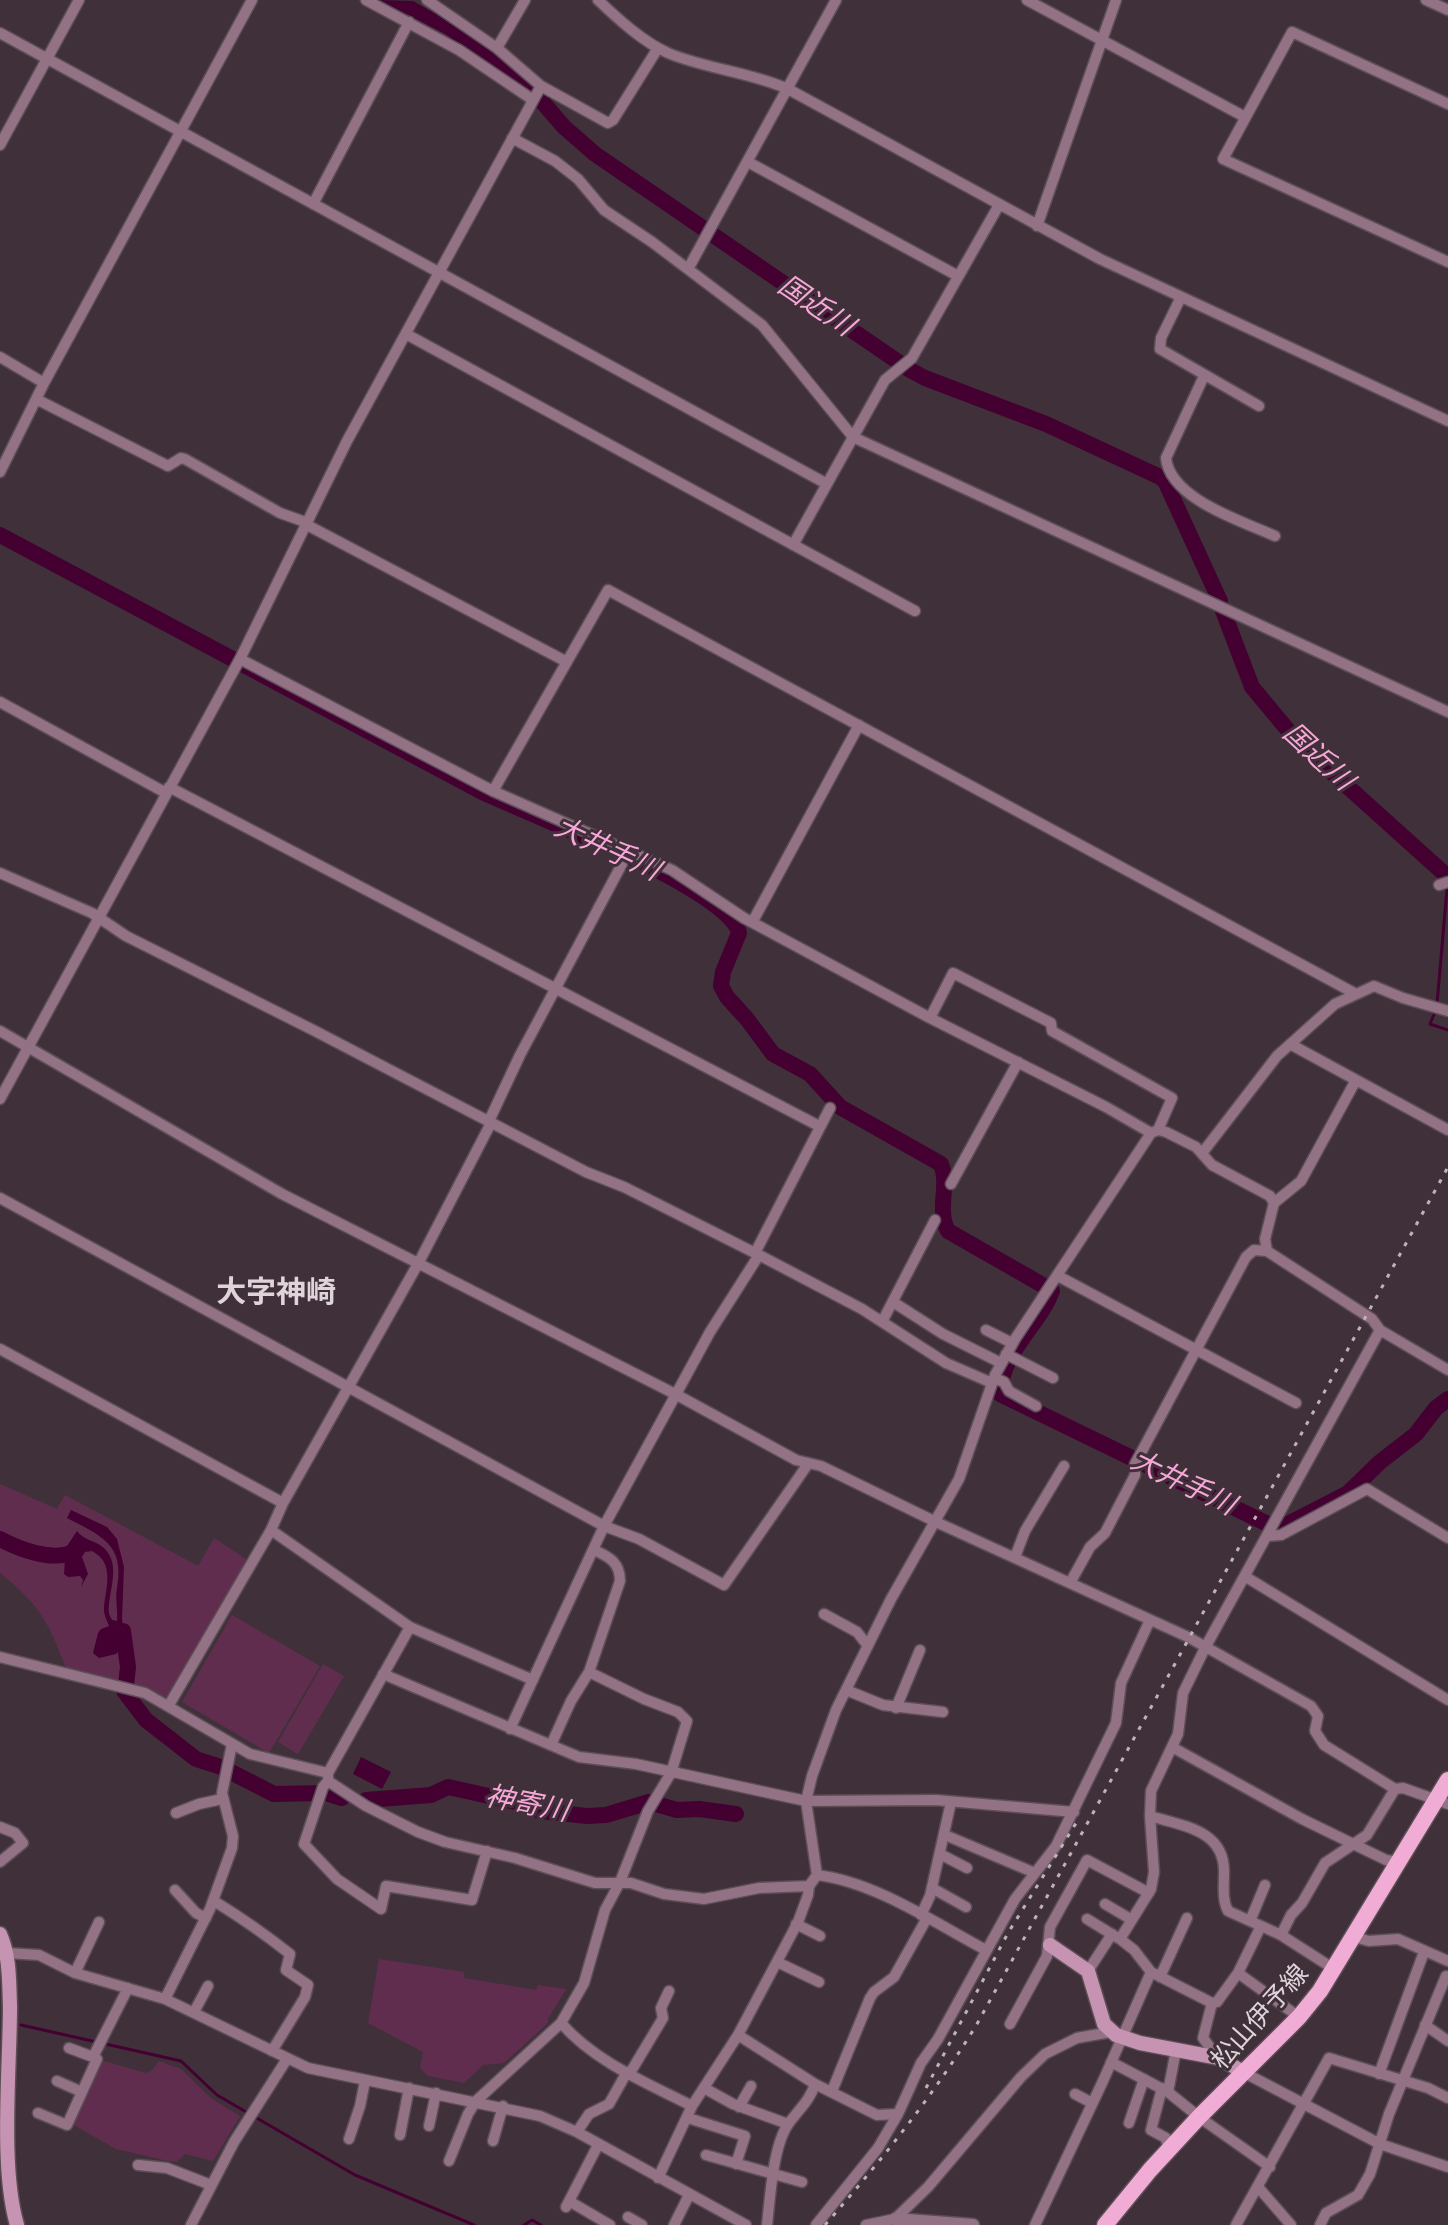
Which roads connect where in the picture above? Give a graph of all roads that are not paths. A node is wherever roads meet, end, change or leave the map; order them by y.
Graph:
1 (79, 0) edge
2 (252, 0) edge
3 (366, 0) edge
4 (427, 0) edge
5 (525, 0) edge
6 (598, 0) edge
7 (836, 0) edge
8 (1027, 0) edge
9 (1116, 0) edge
10 (1426, 0) edge
11 (1448, 10) edge
12 (409, 22) junction
13 (0, 33) edge
14 (1102, 41) junction
15 (497, 48) junction
16 (658, 48) junction
17 (47, 58) junction
18 (788, 89) junction
19 (537, 94) junction
20 (1448, 104) edge
21 (1245, 117) junction
22 (178, 132) junction
23 (512, 138) junction
24 (0, 145) edge
25 (748, 162) junction
26 (313, 204) junction
27 (999, 205) junction
28 (1037, 226) junction
29 (1448, 262) edge
30 (688, 269) junction
31 (439, 273) junction
32 (958, 276) junction
33 (1181, 297) junction
34 (406, 334) junction
35 (0, 357) edge
36 (1204, 376) junction
37 (44, 383) junction
38 (36, 399) junction
39 (1259, 406) dead end
40 (1448, 421) edge
41 (853, 437) junction
42 (0, 472) edge
43 (827, 484) junction
44 (308, 524) junction
45 (1275, 536) dead end
46 (793, 545) junction
47 (915, 611) dead end
48 (240, 659) junction
49 (567, 662) junction
50 (0, 702) edge
51 (1448, 712) edge
52 (859, 725) junction
53 (168, 790) junction
54 (493, 791) junction
55 (622, 864) dead end
56 (0, 873) edge
57 (98, 918) junction
58 (753, 921) junction
59 (556, 989) junction
60 (1356, 994) junction
61 (1448, 1011) edge
62 (930, 1018) junction
63 (0, 1031) edge
64 (1290, 1044) junction
65 (28, 1048) junction
66 (1018, 1062) junction
67 (1356, 1080) junction
68 (0, 1099) edge
69 (830, 1108) dead end
70 (490, 1122) junction
71 (819, 1126) junction
72 (1448, 1130) edge
73 (1154, 1131) junction
74 (1203, 1152) junction
75 (951, 1184) dead end
76 (0, 1198) edge
77 (1274, 1203) junction
78 (935, 1220) dead end
79 (1267, 1251) junction
80 (757, 1254) junction
81 (419, 1262) junction
82 (1058, 1276) junction
83 (893, 1302) junction
84 (882, 1322) junction
85 (986, 1330) dead end
86 (1380, 1330) junction
87 (1012, 1343) junction
88 (0, 1349) edge
89 (1196, 1350) junction
90 (1007, 1358) junction
91 (1448, 1370) edge
92 (1053, 1378) dead end
93 (996, 1380) junction
94 (348, 1387) junction
95 (677, 1395) junction
96 (1296, 1403) dead end
97 (1036, 1406) dead end
98 (808, 1464) junction
99 (1064, 1466) dead end
100 (283, 1503) junction
101 (936, 1522) junction
102 (604, 1526) junction
103 (271, 1530) junction
104 (1271, 1530) junction
105 (1448, 1538) edge
106 (594, 1550) junction
107 (1015, 1557) junction
108 (1246, 1577) junction
109 (1070, 1583) junction
110 (824, 1614) dead end
111 (1150, 1620) junction
112 (410, 1627) junction
113 (868, 1646) junction
114 (1206, 1646) junction
115 (920, 1650) dead end
116 (0, 1657) edge
117 (589, 1672) junction
118 (383, 1674) junction
119 (533, 1680) junction
120 (846, 1690) junction
121 (1448, 1700) edge
122 (169, 1705) junction
123 (896, 1708) junction
124 (943, 1712) dead end
125 (510, 1729) junction
126 (232, 1744) junction
127 (551, 1745) junction
128 (1172, 1747) junction
129 (671, 1773) junction
130 (328, 1777) junction
131 (1448, 1780) edge
132 (1395, 1789) junction
133 (222, 1799) junction
134 (806, 1801) junction
135 (951, 1802) junction
136 (1442, 1802) edge
137 (1074, 1812) junction
138 (176, 1813) dead end
139 (1150, 1816) junction
140 (0, 1827) edge
141 (945, 1835) junction
142 (1352, 1843) junction
143 (487, 1851) junction
144 (940, 1854) junction
145 (0, 1862) edge
146 (1398, 1862) junction
147 (967, 1868) dead end
148 (1035, 1873) junction
149 (817, 1875) junction
150 (620, 1882) junction
151 (1265, 1885) dead end
152 (809, 1886) junction
153 (932, 1888) junction
154 (175, 1890) dead end
155 (1149, 1893) junction
156 (214, 1901) junction
157 (1105, 1904) dead end
158 (966, 1907) dead end
159 (924, 1917) junction
160 (206, 1918) junction
161 (1187, 1918) dead end
162 (1087, 1919) dead end
163 (1132, 1920) junction
164 (99, 1922) dead end
165 (796, 1924) junction
166 (1256, 1924) junction
167 (0, 1934) edge
168 (1281, 1935) junction
169 (820, 1936) dead end
170 (1116, 1936) junction
171 (1354, 1937) junction
172 (1050, 1945) junction
173 (986, 1950) junction
174 (1424, 1952) junction
175 (7, 1953) junction
176 (1448, 1961) edge
177 (777, 1962) junction
178 (1334, 1969) junction
179 (1088, 1971) junction
180 (75, 1973) junction
181 (1238, 1973) junction
182 (1156, 1974) junction
183 (1447, 1974) edge
184 (819, 1982) dead end
185 (208, 1986) dead end
186 (128, 1988) junction
187 (669, 1991) dead end
188 (165, 1999) junction
189 (1212, 2003) junction
190 (194, 2012) junction
191 (1299, 2017) junction
192 (561, 2023) junction
193 (1010, 2024) dead end
194 (1425, 2025) junction
195 (738, 2035) junction
196 (1116, 2035) junction
197 (1448, 2041) edge
198 (69, 2048) dead end
199 (1176, 2050) junction
200 (272, 2051) junction
201 (93, 2057) junction
202 (1219, 2058) junction
203 (287, 2059) junction
204 (1111, 2062) junction
205 (628, 2072) junction
206 (1243, 2072) junction
207 (1379, 2074) junction
208 (1144, 2079) junction
209 (57, 2081) dead end
210 (365, 2081) junction
211 (1403, 2082) junction
212 (815, 2084) junction
213 (751, 2086) dead end
214 (409, 2088) junction
215 (704, 2088) junction
216 (1165, 2090) junction
217 (832, 2091) junction
218 (82, 2092) junction
219 (436, 2093) junction
220 (1075, 2094) dead end
221 (1448, 2098) edge
222 (476, 2101) junction
223 (1092, 2103) junction
224 (1304, 2104) junction
225 (503, 2106) junction
226 (692, 2106) junction
227 (739, 2107) junction
228 (38, 2113) dead end
229 (898, 2114) junction
230 (1199, 2117) junction
231 (688, 2118) junction
232 (1129, 2123) dead end
233 (788, 2124) junction
234 (429, 2126) dead end
235 (577, 2132) junction
236 (400, 2135) dead end
237 (349, 2139) dead end
238 (493, 2141) dead end
239 (1380, 2144) junction
240 (598, 2145) junction
241 (1173, 2146) junction
242 (706, 2155) dead end
243 (449, 2161) dead end
244 (736, 2164) junction
245 (138, 2165) dead end
246 (1270, 2167) junction
247 (1448, 2167) edge
248 (772, 2175) junction
249 (658, 2178) junction
250 (802, 2182) dead end
251 (211, 2185) junction
252 (1258, 2187) junction
253 (689, 2195) junction
254 (628, 2218) edge
255 (895, 2219) junction
256 (17, 2225) edge
257 (191, 2225) edge
258 (610, 2225) edge
259 (642, 2225) edge
260 (674, 2225) edge
261 (746, 2225) edge
262 (767, 2225) edge
263 (816, 2225) edge
264 (866, 2225) edge
265 (973, 2225) edge
266 (1035, 2225) edge
267 (1105, 2225) edge
268 (1236, 2225) edge
269 (1291, 2225) edge
270 (1320, 2225) edge

1 - 17 street
2 - 22 street
3 - 12 street
4 - 15 street
5 - 15 street
6 - 16 street
7 - 18 street
8 - 14 street
9 - 14 street
10 - 11 street
12 - 19 street
12 - 26 street
13 - 17 street
14 - 21 street
14 - 28 street
15 - 19 street
16 - 18 street
16 - 19 street
17 - 22 street
17 - 24 street
18 - 25 street
18 - 27 street
19 - 23 street
20 - 21 street
21 - 29 street
22 - 26 street
22 - 37 street
23 - 30 street
23 - 31 street
25 - 30 street
25 - 32 street
26 - 31 street
27 - 28 street
27 - 32 street
28 - 33 street
30 - 41 street
31 - 34 street
31 - 43 street
32 - 41 street
33 - 36 street
33 - 40 street
34 - 44 street
34 - 46 street
35 - 37 street
36 - 39 street
36 - 45 street
37 - 38 street
38 - 42 street
38 - 44 street
41 - 43 street
41 - 51 street
43 - 46 street
44 - 48 street
44 - 49 street
46 - 47 street
48 - 53 street
48 - 54 street
49 - 52 street
49 - 54 street
50 - 53 street
52 - 58 street
52 - 60 street
53 - 57 street
53 - 59 street
54 - 58 street
55 - 59 street
56 - 57 street
57 - 65 street
57 - 70 street
58 - 62 street
59 - 70 street
59 - 71 street
60 - 61 street
60 - 64 street
62 - 66 street
62 - 73 street
63 - 65 street
64 - 67 street
64 - 74 street
65 - 68 street
65 - 81 street
66 - 73 street
66 - 75 street
67 - 72 street
67 - 77 street
69 - 71 street
70 - 80 street
70 - 81 street
71 - 80 street
73 - 74 street
73 - 82 street
74 - 77 street
76 - 94 street
77 - 79 street
78 - 83 street
79 - 86 street
79 - 89 street
80 - 84 street
80 - 95 street
81 - 94 street
81 - 95 street
82 - 87 street
82 - 89 street
83 - 84 street
83 - 90 street
84 - 93 street
85 - 87 street
86 - 91 street
86 - 104 street
87 - 90 street
88 - 100 street
89 - 96 street
89 - 109 street
90 - 92 street
90 - 93 street
93 - 97 street
93 - 101 street
94 - 100 street
94 - 102 street
95 - 98 street
95 - 102 street
98 - 101 street
98 - 102 street
99 - 107 street
100 - 103 street
101 - 107 street
101 - 113 street
102 - 106 street
103 - 112 street
103 - 122 street
104 - 105 street
104 - 108 street
106 - 117 street
106 - 119 street
107 - 109 street
108 - 114 street
108 - 121 street
109 - 111 street
110 - 113 street
111 - 114 street
111 - 137 street
112 - 118 street
112 - 119 street
113 - 120 street
114 - 128 street
114 - 132 street
115 - 123 street
116 - 122 street
117 - 127 street
117 - 129 street
118 - 125 street
118 - 130 street
119 - 125 street
120 - 123 street
120 - 134 street
122 - 126 street
123 - 124 street
125 - 127 street
126 - 130 street
126 - 133 street
127 - 129 street
128 - 139 street
128 - 142 street
129 - 134 street
129 - 150 street
130 - 143 street
130 - 143 street
131 - 136 main road, 松山伊予線
132 - 136 street
132 - 142 street
133 - 138 street
133 - 156 street
134 - 135 street
134 - 149 street
135 - 137 street
135 - 141 street
136 - 146 main road, 松山伊予線
137 - 148 street
139 - 155 street
139 - 166 street
140 - 145 street
141 - 144 street
141 - 148 street
142 - 146 street
142 - 168 street
143 - 150 street
144 - 147 street
144 - 153 street
146 - 171 main road, 松山伊予線
148 - 173 street
149 - 152 street
149 - 159 street
150 - 152 street
150 - 192 street
151 - 166 street
152 - 165 street
153 - 158 street
153 - 159 street
154 - 160 street
155 - 163 street
155 - 172 street
156 - 160 street
156 - 200 street
157 - 163 street
159 - 173 street
159 - 217 street
160 - 188 street
161 - 182 street
162 - 170 street
163 - 170 street
164 - 180 street
165 - 169 street
165 - 177 street
166 - 168 street
166 - 181 street
167 - 175 main road
168 - 178 street
170 - 179 street
170 - 182 street
171 - 174 street
171 - 178 main road, 松山伊予線
172 - 179 main road
172 - 193 street
173 - 229 street
174 - 176 street
174 - 207 street
175 - 180 street
175 - 256 main road
177 - 184 street
177 - 195 street
178 - 191 main road, 松山伊予線
179 - 196 main road
180 - 186 street
181 - 189 street
181 - 191 street
182 - 189 street
182 - 196 street
183 - 194 street
185 - 190 street
186 - 188 street
186 - 201 street
187 - 205 street
188 - 190 street
189 - 202 street
190 - 200 street
191 - 206 main road, 松山伊予線
192 - 205 street
192 - 222 street
194 - 197 street
194 - 211 street
195 - 212 street
195 - 215 street
196 - 199 main road
196 - 204 street
196 - 255 street
198 - 201 street
199 - 202 main road
199 - 216 street
200 - 203 street
201 - 218 street
202 - 206 main road
203 - 210 street
203 - 251 street
204 - 208 street
204 - 223 street
205 - 226 street
205 - 235 street
206 - 224 street
206 - 230 main road, 松山伊予線
207 - 211 street
207 - 224 street
208 - 216 street
208 - 232 street
209 - 218 street
210 - 214 street
210 - 237 street
211 - 221 street
211 - 239 street
212 - 217 street
212 - 233 street
213 - 227 street
214 - 219 street
214 - 236 street
215 - 226 street
215 - 227 street
216 - 230 street
216 - 241 street
217 - 229 street
218 - 228 street
219 - 222 street
219 - 234 street
220 - 223 street
222 - 225 street
222 - 243 street
223 - 266 street
224 - 239 street
224 - 246 street
225 - 235 street
225 - 238 street
226 - 231 street
227 - 233 street
229 - 263 street
230 - 241 main road, 松山伊予線
230 - 246 street
231 - 244 street
231 - 249 street
233 - 248 street
235 - 240 street
239 - 247 street
239 - 270 street
240 - 249 street
240 - 258 street
241 - 267 main road, 松山伊予線
242 - 244 street
244 - 248 street
245 - 251 street
246 - 252 street
248 - 250 street
248 - 262 street
249 - 253 street
251 - 257 street
252 - 268 street
252 - 269 street
253 - 260 street
253 - 261 street
254 - 259 street
255 - 264 street
255 - 265 street

